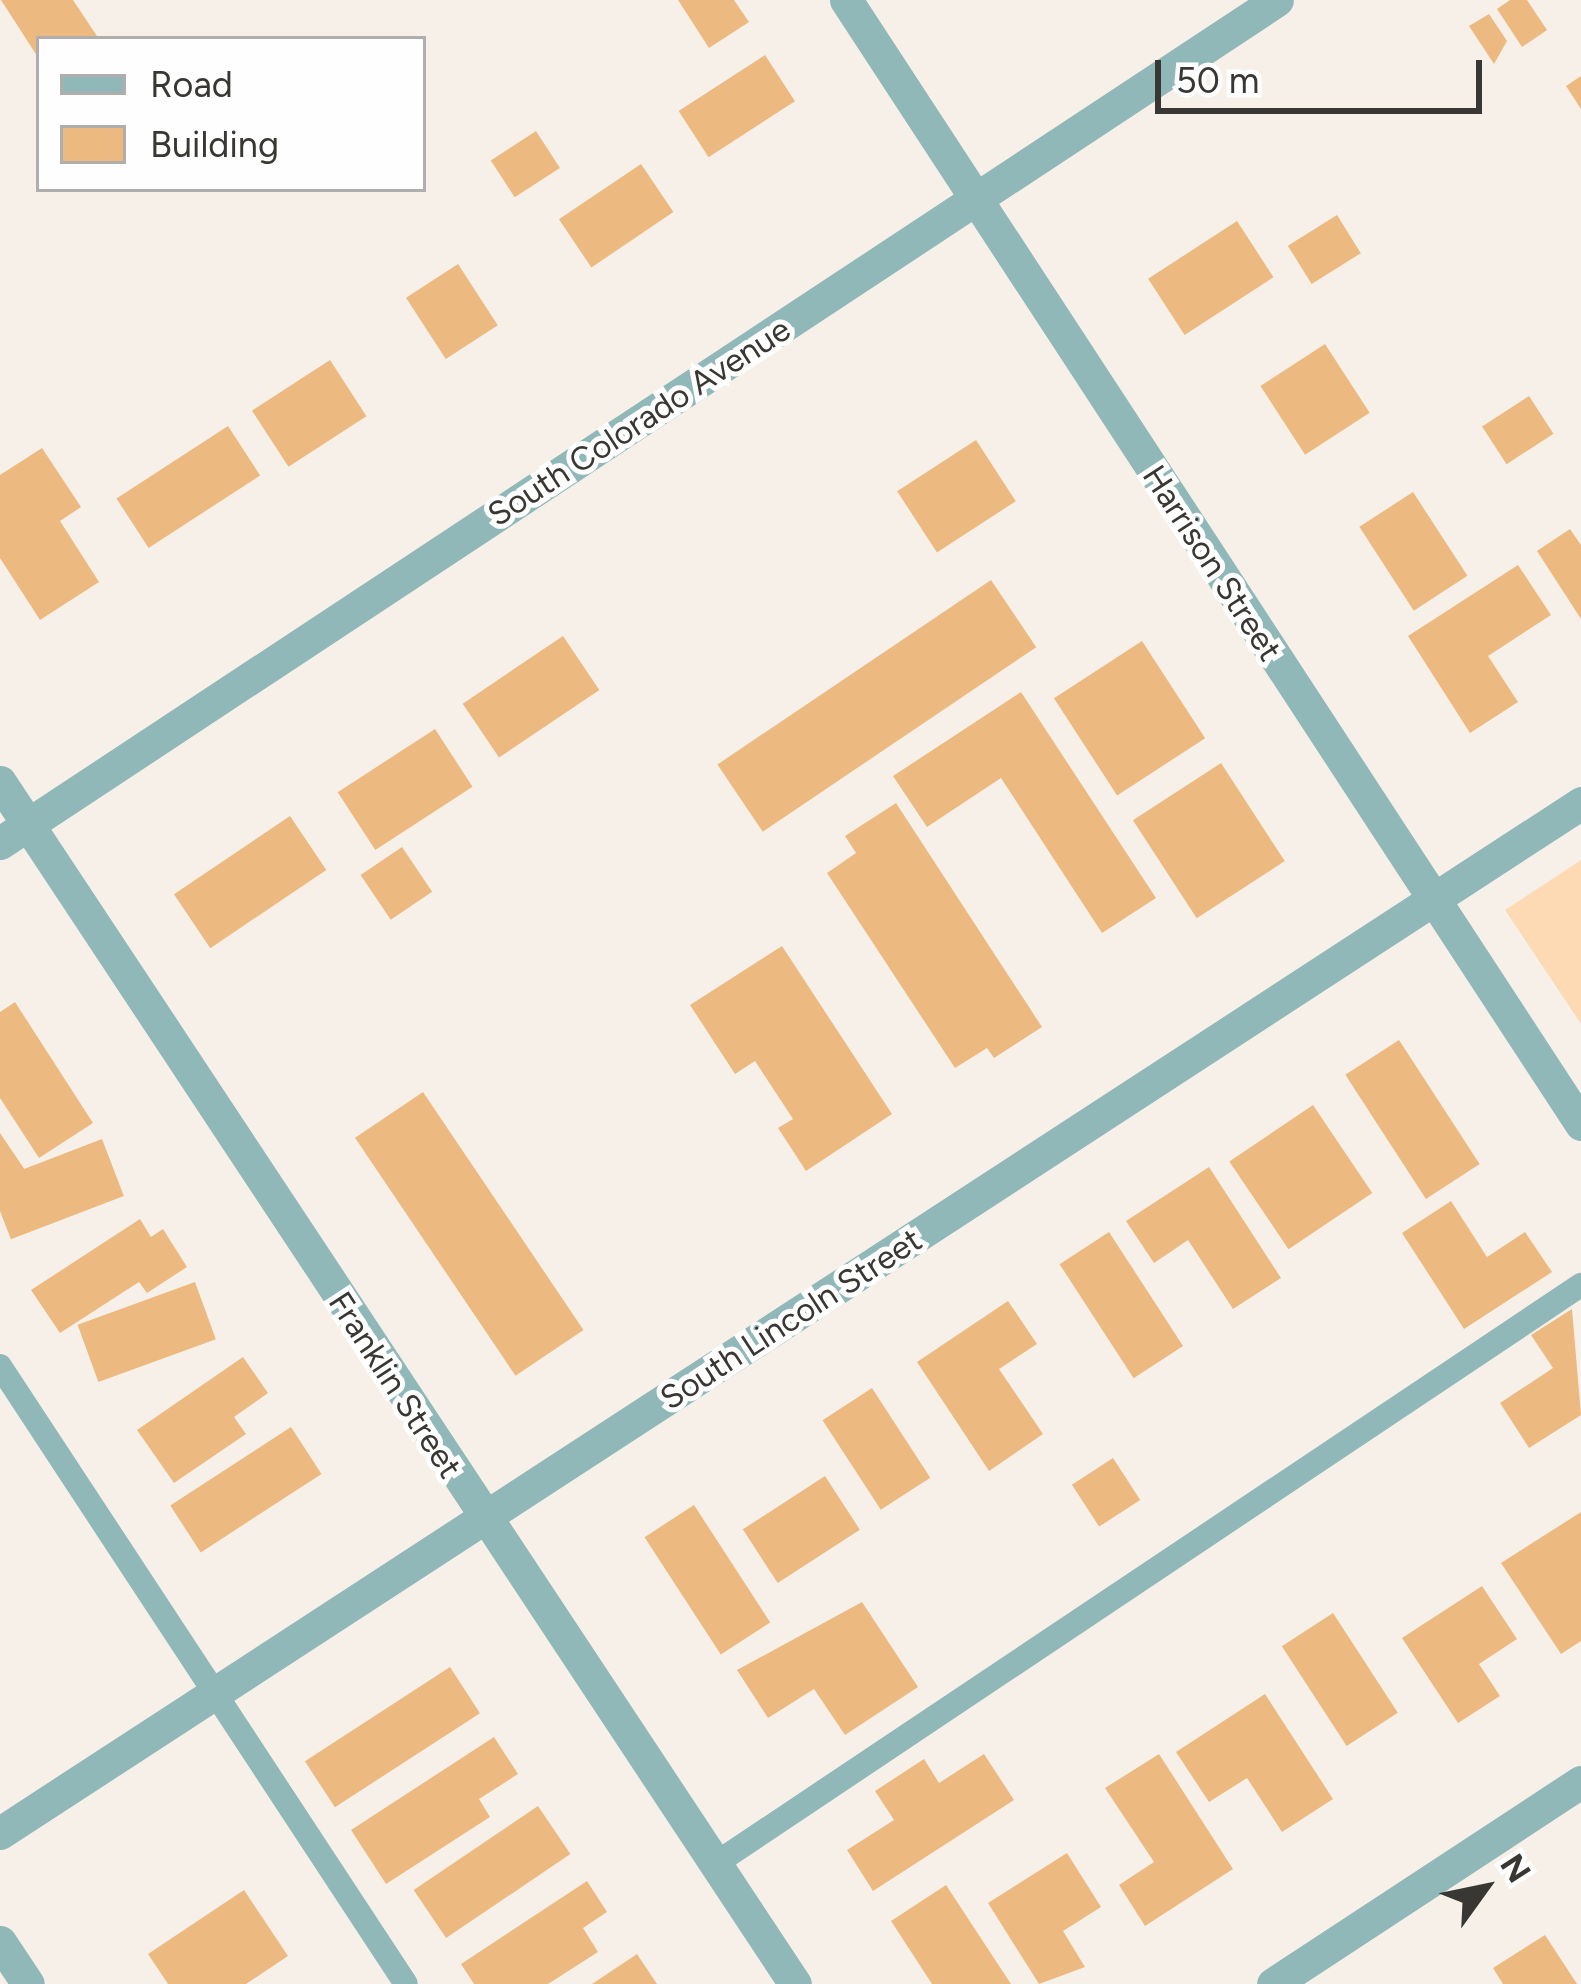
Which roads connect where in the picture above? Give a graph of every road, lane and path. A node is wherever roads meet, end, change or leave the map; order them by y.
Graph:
1 (846, 0) edge
2 (1277, 0) edge
3 (977, 198) junction
4 (0, 782) edge
5 (1581, 803) edge
6 (13, 834) edge
7 (1431, 903) junction
8 (1581, 1124) edge
9 (1581, 1285) edge
10 (0, 1366) edge
11 (484, 1519) junction
12 (214, 1692) junction
13 (1581, 1782) edge
14 (0, 1833) edge
15 (715, 1864) junction
16 (0, 1942) edge
17 (28, 1984) edge
18 (406, 1984) edge
19 (795, 1984) edge
20 (1273, 1984) edge

1 - 3 street, Harrison Street
2 - 3 street, South Colorado Avenue
3 - 6 street, South Colorado Avenue
3 - 7 street, Harrison Street
4 - 6 street, Franklin Street
5 - 7 street, South Lincoln Street
6 - 11 street, Franklin Street
7 - 8 street, Harrison Street
7 - 11 street, South Lincoln Street
9 - 15 lane
10 - 12 lane
11 - 12 street, South Lincoln Street
11 - 15 street, Franklin Street
12 - 14 street, South Lincoln Street
12 - 18 lane
13 - 20 street
15 - 19 street, Franklin Street
16 - 17 street

